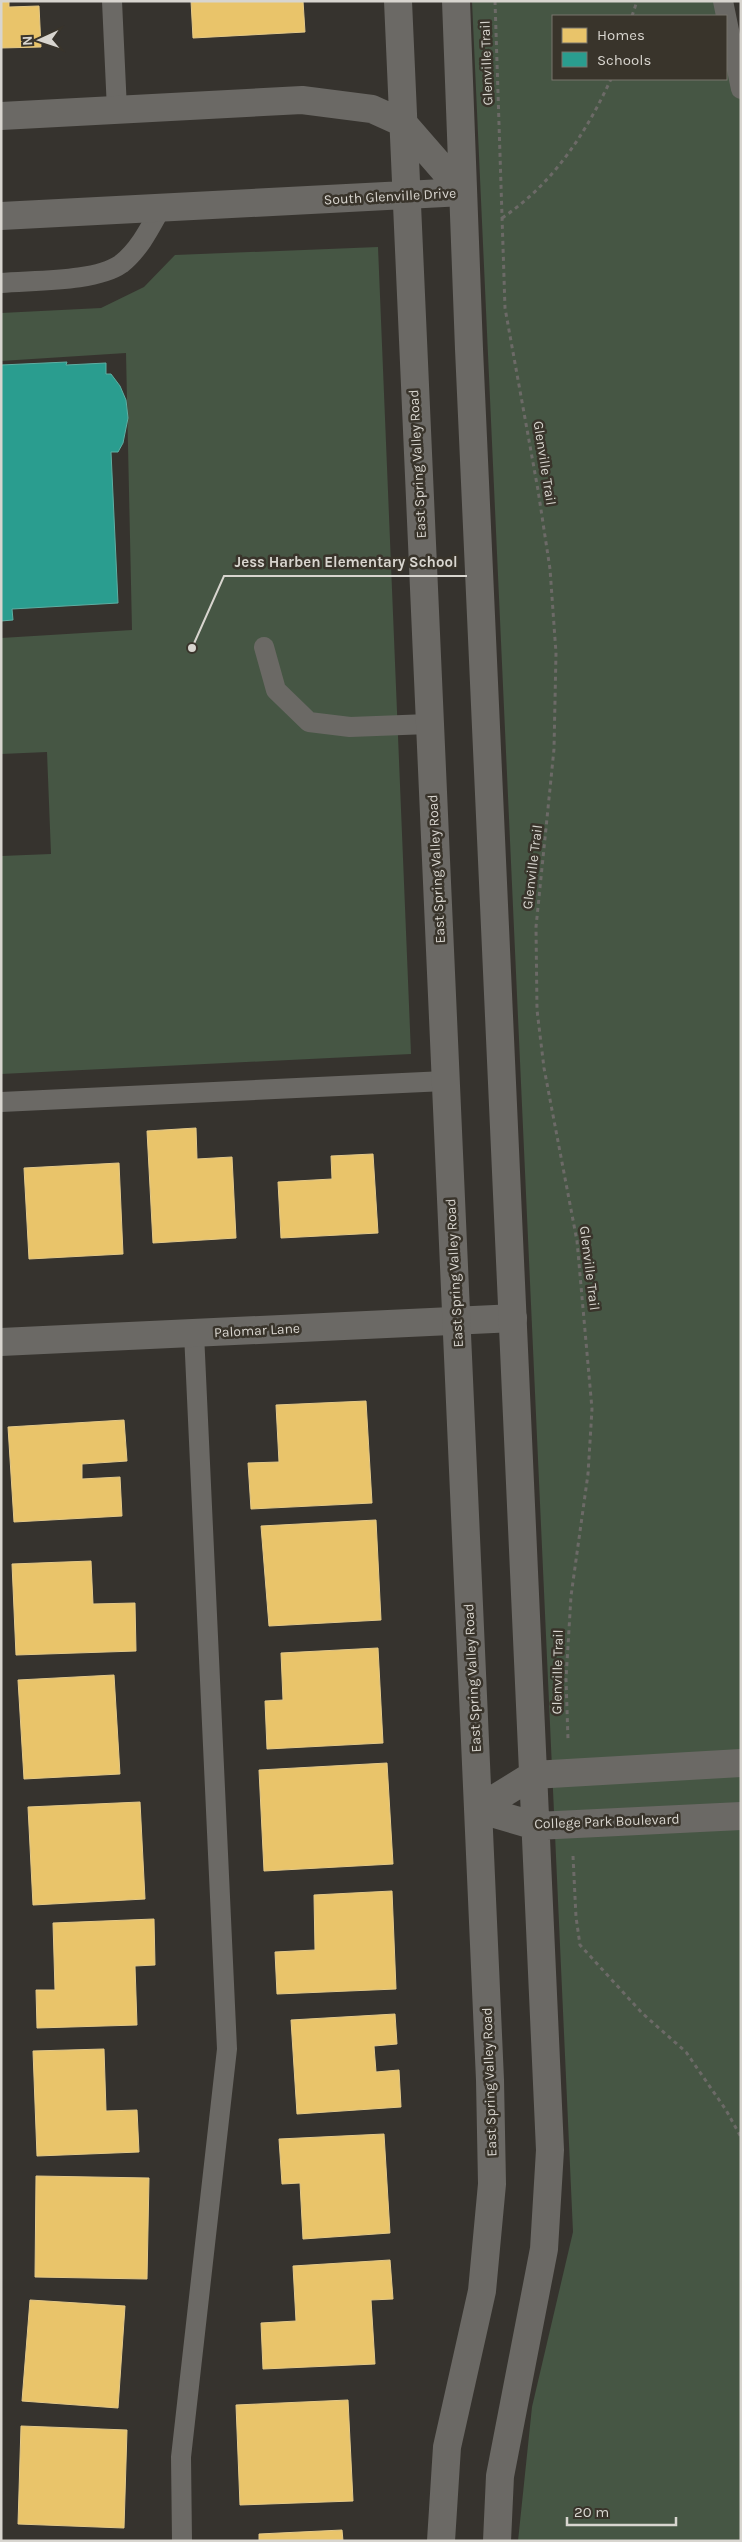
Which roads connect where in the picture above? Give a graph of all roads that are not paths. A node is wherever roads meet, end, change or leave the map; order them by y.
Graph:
1 (112, 1) edge
2 (398, 1) edge
3 (456, 1) edge
4 (723, 1) edge
5 (726, 15) edge
6 (727, 21) edge
7 (741, 90) edge
8 (117, 110) junction
9 (1, 116) edge
10 (403, 123) junction
11 (463, 192) junction
12 (405, 195) junction
13 (161, 208) junction
14 (1, 216) edge
15 (1, 283) edge
16 (264, 646) dead end
17 (429, 724) junction
18 (445, 1081) junction
19 (1, 1102) edge
20 (513, 1318) junction
21 (456, 1320) junction
22 (194, 1333) junction
23 (1, 1342) edge
24 (741, 1763) edge
25 (533, 1776) junction
26 (478, 1809) junction
27 (741, 1816) edge
28 (536, 1826) junction
29 (182, 2541) edge
30 (441, 2541) edge
31 (497, 2541) edge

1 - 8 lane
2 - 10 street, East Spring Valley Road
3 - 11 street
4 - 5 lane
6 - 7 lane
8 - 9 street, South Glenville Drive
8 - 10 street, South Glenville Drive
10 - 11 street, South Glenville Drive
10 - 12 street, East Spring Valley Road
11 - 12 street, South Glenville Drive
11 - 20 street
12 - 13 street, South Glenville Drive
12 - 17 street, East Spring Valley Road
13 - 14 street, South Glenville Drive
13 - 15 lane
16 - 17 lane
17 - 18 street, East Spring Valley Road
18 - 19 lane
18 - 21 street, East Spring Valley Road
20 - 21 street, Palomar Lane
20 - 25 street
21 - 22 street, Palomar Lane
21 - 26 street, East Spring Valley Road
22 - 23 street, Palomar Lane
22 - 29 lane
24 - 25 street
25 - 26 street
25 - 28 street
26 - 28 street, College Park Boulevard
26 - 30 street, East Spring Valley Road
27 - 28 street, College Park Boulevard
28 - 31 street

